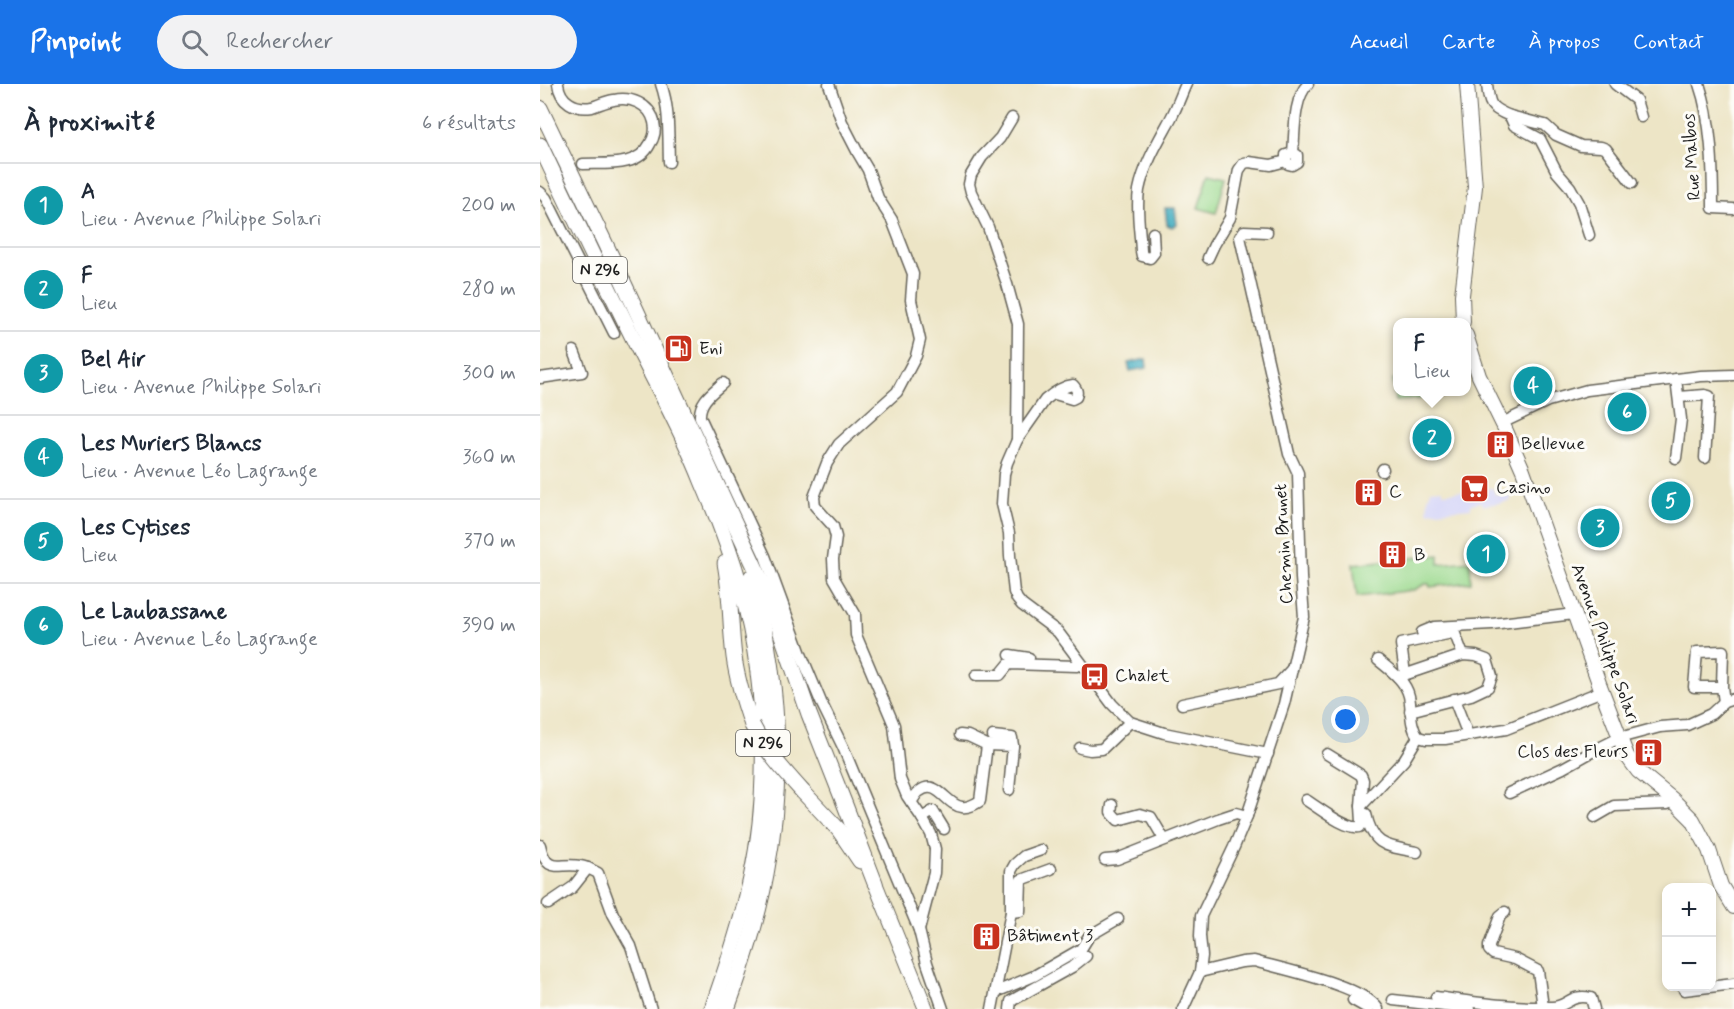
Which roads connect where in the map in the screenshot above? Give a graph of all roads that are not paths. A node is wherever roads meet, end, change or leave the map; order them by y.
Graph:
1 (558, 84) edge
2 (661, 84) edge
3 (829, 84) edge
4 (1186, 84) edge
5 (1308, 84) edge
6 (1467, 84) edge
7 (1487, 84) edge
8 (1614, 84) edge
9 (1699, 84) edge
10 (540, 100) edge
11 (540, 108) edge
12 (1510, 116) junction
13 (1641, 117) dead end
14 (1012, 118) dead end
15 (552, 135) junction
16 (540, 145) edge
17 (540, 157) edge
18 (669, 162) dead end
19 (583, 164) dead end
20 (1632, 183) dead end
21 (540, 192) edge
22 (568, 205) junction
23 (1732, 209) edge
24 (1267, 232) dead end
25 (1153, 233) dead end
26 (1589, 235) dead end
27 (1208, 258) dead end
28 (1463, 318) edge
29 (614, 333) dead end
30 (1471, 349) edge
31 (574, 351) dead end
32 (1734, 375) edge
33 (540, 378) edge
34 (1676, 379) junction
35 (723, 383) dead end
36 (1055, 394) dead end
37 (1679, 397) junction
38 (1502, 423) junction
39 (1017, 440) junction
40 (1676, 458) dead end
41 (1705, 458) dead end
42 (702, 479) junction
43 (730, 512) junction
44 (1574, 614) junction
45 (1422, 632) dead end
46 (1071, 651) junction
47 (1463, 655) junction
48 (1010, 656) dead end
49 (1378, 660) dead end
50 (1080, 662) junction
51 (1292, 669) junction
52 (976, 675) dead end
53 (1402, 676) junction
54 (1722, 687) dead end
55 (1602, 691) junction
56 (1454, 699) junction
57 (1729, 700) edge
58 (1182, 704) dead end
59 (1410, 711) junction
60 (1130, 722) junction
61 (960, 735) dead end
62 (1468, 735) junction
63 (1418, 737) junction
64 (1620, 738) junction
65 (990, 740) junction
66 (1080, 748) dead end
67 (1268, 754) junction
68 (1327, 754) dead end
69 (1009, 790) dead end
70 (1509, 794) dead end
71 (1672, 799) junction
72 (1306, 800) dead end
73 (911, 802) junction
74 (1112, 805) dead end
75 (1361, 806) junction
76 (1247, 816) junction
77 (1595, 817) dead end
78 (922, 818) junction
79 (944, 829) dead end
80 (1164, 839) junction
81 (540, 844) edge
82 (1041, 850) dead end
83 (1417, 852) dead end
84 (1105, 860) dead end
85 (588, 868) junction
86 (1051, 869) dead end
87 (875, 884) junction
88 (548, 904) dead end
89 (1734, 907) edge
90 (1011, 912) junction
91 (1505, 912) dead end
92 (1118, 919) dead end
93 (919, 930) junction
94 (1086, 956) dead end
95 (1200, 972) junction
96 (1734, 984) edge
97 (1716, 986) edge
98 (996, 992) junction
99 (1436, 997) dead end
100 (1353, 1000) dead end
101 (1393, 1000) dead end
102 (1543, 1007) junction
103 (651, 1009) edge
104 (712, 1009) edge
105 (727, 1009) edge
106 (926, 1009) edge
107 (943, 1009) edge
108 (992, 1009) edge
109 (1011, 1009) edge
110 (1183, 1009) edge
111 (1369, 1009) edge
112 (1378, 1009) edge
113 (1470, 1009) edge
114 (1594, 1009) edge

1 - 19 street
2 - 18 street
3 - 73 street
4 - 25 street
5 - 27 street
6 - 28 main road
7 - 12 street
8 - 13 street
9 - 23 street, Rue Malbos
10 - 15 highway
11 - 15 highway, N 296
12 - 20 street
12 - 26 street
14 - 39 street
15 - 43 highway, N 296
16 - 22 highway, N 296
17 - 22 highway, N 296
21 - 29 street
22 - 42 highway, N 296
24 - 51 street, Chemin Brunet
30 - 38 main road, Avenue Philippe Solari
31 - 33 street
32 - 34 street
34 - 37 street
34 - 38 street
35 - 93 street
36 - 39 street
37 - 40 street
37 - 41 street
38 - 44 main road, Avenue Philippe Solari
39 - 46 street
42 - 87 highway, bridge
42 - 104 highway, N 296
43 - 87 highway
43 - 105 highway, N 296
44 - 45 street
44 - 55 main road, Avenue Philippe Solari
46 - 48 street
46 - 50 street
47 - 53 street
47 - 53 street
47 - 56 street
49 - 53 street
50 - 52 street
50 - 60 street
51 - 58 street
51 - 67 street, Chemin Brunet
53 - 59 street
54 - 57 street
55 - 62 street
55 - 64 main road, Avenue Philippe Solari
56 - 59 street
56 - 62 street
57 - 64 street
59 - 63 street
60 - 66 street
60 - 67 street
61 - 65 street
62 - 63 street
63 - 75 street
64 - 70 street
64 - 71 main road, Avenue Philippe Solari
65 - 69 street
65 - 73 street
67 - 76 street, Chemin Brunet
68 - 75 street
71 - 77 street
71 - 89 main road, Avenue Philippe Solari
72 - 75 street
73 - 78 street
74 - 80 street
75 - 83 street
76 - 80 street
76 - 95 street, Chemin Brunet
78 - 79 street
78 - 93 street
80 - 84 street
81 - 85 street
82 - 90 street
85 - 88 street
85 - 103 street
86 - 90 street
87 - 106 main road
90 - 98 street
91 - 102 street
92 - 98 street
93 - 107 street
94 - 109 street
95 - 110 street, Chemin Brunet
95 - 112 street
96 - 97 street
98 - 108 street
99 - 102 street
100 - 111 street
101 - 113 street
102 - 114 street

